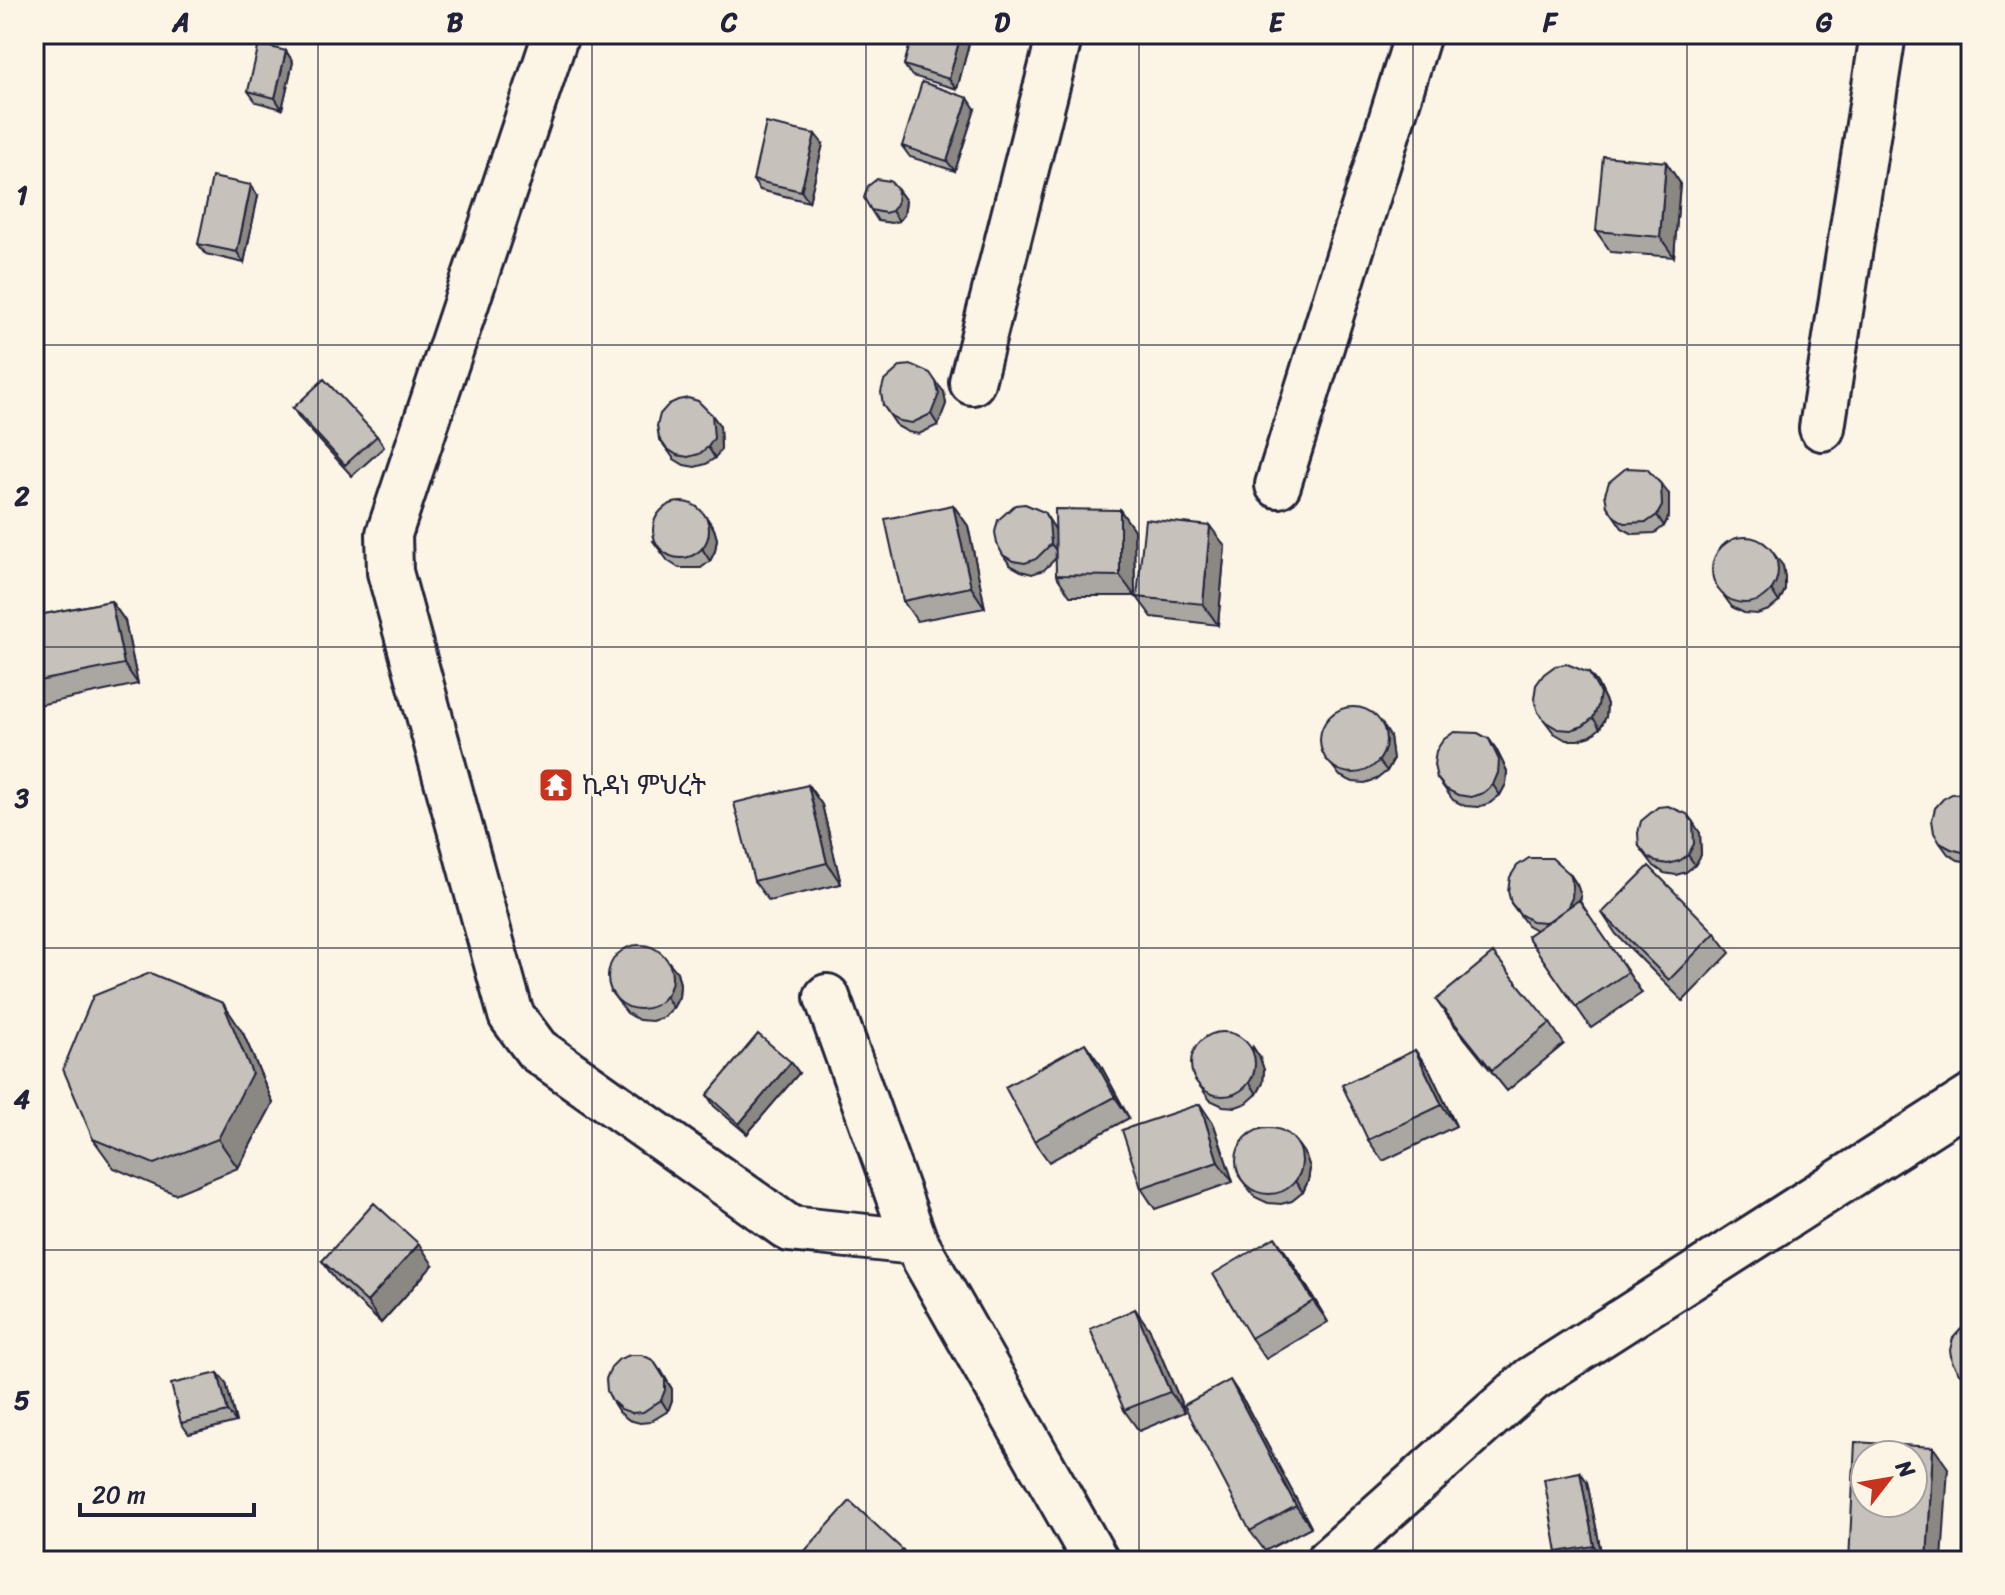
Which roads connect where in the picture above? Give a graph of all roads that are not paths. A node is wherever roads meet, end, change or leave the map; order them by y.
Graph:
1 (556, 34) edge
2 (1060, 34) edge
3 (1418, 34) edge
4 (1883, 34) edge
5 (972, 382) dead end
6 (1822, 428) dead end
7 (1278, 485) dead end
8 (827, 997) dead end
9 (1971, 1098) edge
10 (915, 1242) junction
11 (1096, 1561) edge
12 (1328, 1561) edge

1 - 10 street
2 - 5 street
3 - 7 street
4 - 6 street
8 - 10 street
9 - 12 street
10 - 11 street

